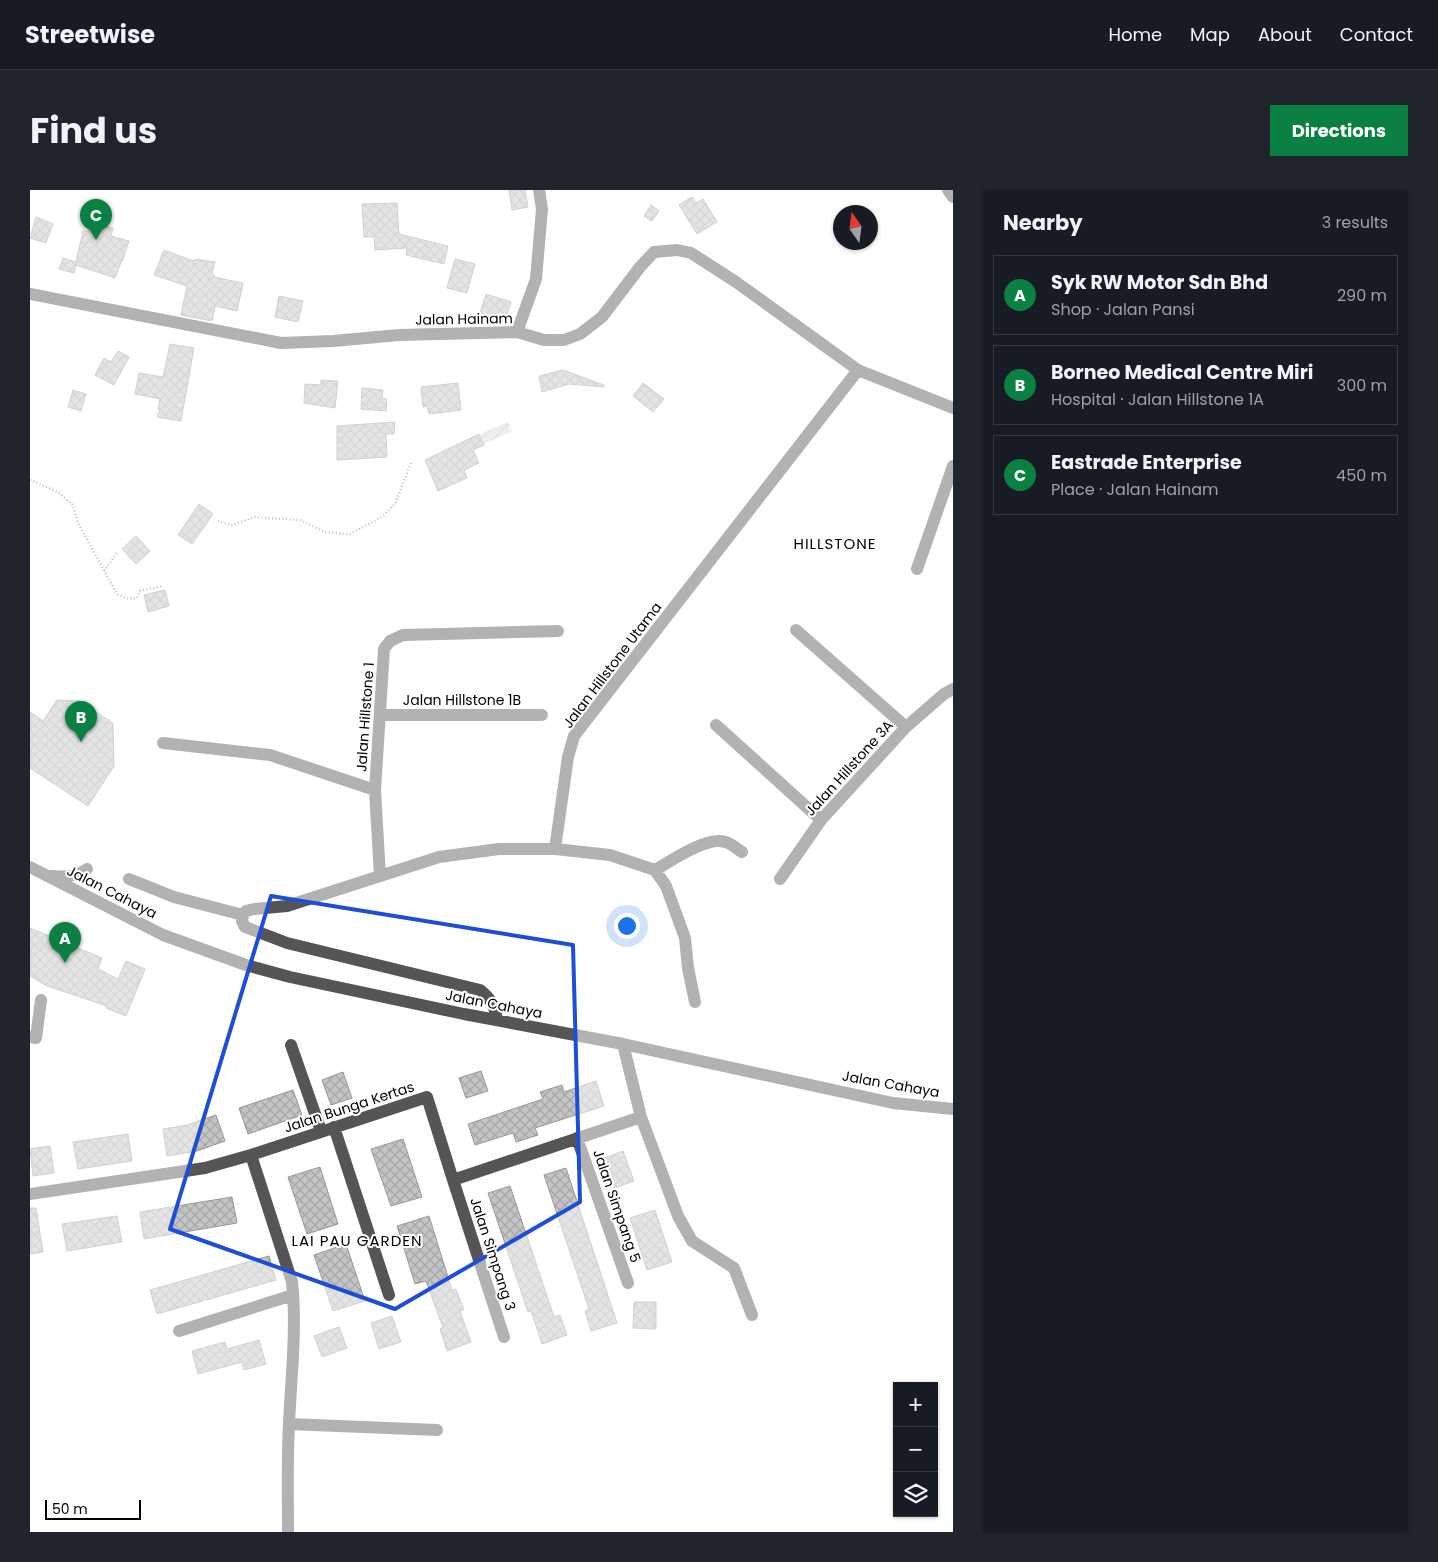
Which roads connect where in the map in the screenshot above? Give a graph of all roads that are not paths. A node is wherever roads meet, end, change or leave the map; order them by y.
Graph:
1 (539, 190) edge
2 (948, 190) edge
3 (953, 197) edge
4 (30, 294) edge
5 (517, 332) junction
6 (858, 370) junction
7 (953, 408) edge
8 (953, 466) edge
9 (917, 569) dead end
10 (796, 630) dead end
11 (558, 631) dead end
12 (953, 689) edge
13 (381, 715) junction
14 (542, 715) dead end
15 (716, 726) dead end
16 (906, 727) junction
17 (163, 743) dead end
18 (374, 790) junction
19 (821, 820) junction
20 (555, 849) junction
21 (742, 852) dead end
22 (30, 867) edge
23 (87, 869) dead end
24 (655, 870) junction
25 (46, 875) junction
26 (380, 876) junction
27 (129, 879) dead end
28 (780, 879) dead end
29 (243, 916) junction
30 (41, 1000) dead end
31 (695, 1002) dead end
32 (498, 1020) junction
33 (30, 1037) edge
34 (623, 1044) junction
35 (291, 1045) dead end
36 (953, 1110) edge
37 (641, 1117) junction
38 (334, 1127) junction
39 (321, 1131) junction
40 (577, 1138) junction
41 (252, 1155) junction
42 (453, 1180) junction
43 (30, 1194) edge
44 (628, 1283) dead end
45 (293, 1294) junction
46 (389, 1295) dead end
47 (752, 1315) dead end
48 (179, 1331) dead end
49 (504, 1337) dead end
50 (289, 1424) junction
51 (437, 1430) dead end
52 (288, 1532) edge

1 - 5 street
2 - 3 street
4 - 5 street, Jalan Hainam
5 - 6 street, Jalan Hainam
6 - 7 street
6 - 20 street, Jalan Hillstone Utama
8 - 9 street
10 - 16 street
11 - 13 street, Jalan Hillstone 1
12 - 16 street, Jalan Hillstone 3A
13 - 14 street, Jalan Hillstone 1B
13 - 18 street, Jalan Hillstone 1
15 - 19 street
16 - 19 street, Jalan Hillstone 3A
17 - 18 street
18 - 26 street, Jalan Hillstone 1
19 - 28 street, Jalan Hillstone 3A
20 - 24 street
20 - 26 street
21 - 24 street
22 - 25 street, Jalan Cahaya
23 - 25 street
24 - 31 street
25 - 32 street, Jalan Cahaya
26 - 29 street
27 - 29 street
29 - 32 street
30 - 33 street
32 - 34 street, Jalan Cahaya
34 - 36 street, Jalan Cahaya
34 - 37 street
35 - 39 street
37 - 40 street
37 - 47 street
38 - 39 street, Jalan Bunga Kertas
38 - 42 street, Jalan Bunga Kertas
38 - 46 street
39 - 41 street, Jalan Bunga Kertas
40 - 42 street
40 - 44 street, Jalan Simpang 5
41 - 43 street, Jalan Bunga Kertas
41 - 45 street
42 - 49 street, Jalan Simpang 3
45 - 48 street
45 - 50 street
50 - 51 street
50 - 52 street

